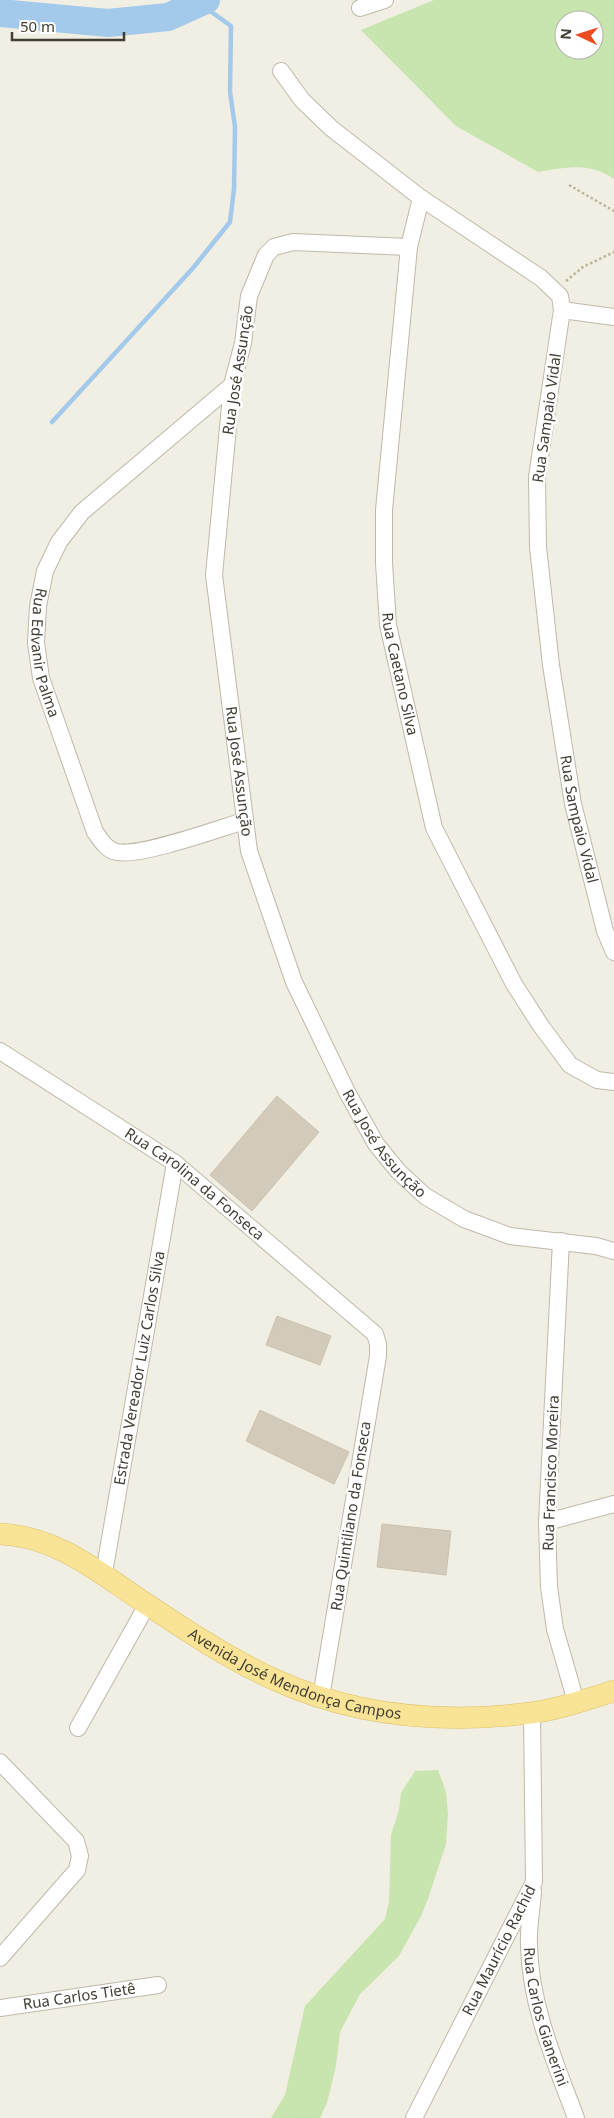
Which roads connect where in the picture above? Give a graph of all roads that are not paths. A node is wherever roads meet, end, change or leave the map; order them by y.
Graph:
1 (386, 0) edge
2 (360, 8) dead end
3 (281, 71) dead end
4 (421, 198) junction
5 (409, 247) junction
6 (562, 310) junction
7 (614, 317) edge
8 (232, 385) junction
9 (244, 821) junction
10 (614, 952) edge
11 (0, 1051) edge
12 (614, 1082) edge
13 (175, 1164) junction
14 (561, 1241) junction
15 (614, 1251) edge
16 (375, 1334) joint
17 (614, 1504) edge
18 (547, 1522) junction
19 (0, 1534) edge
20 (104, 1573) junction
21 (147, 1605) junction
22 (614, 1691) edge
23 (321, 1697) junction
24 (576, 1702) junction
25 (532, 1713) junction
26 (78, 1728) dead end
27 (0, 1762) edge
28 (534, 1882) junction
29 (0, 1958) edge
30 (158, 1985) dead end
31 (0, 2008) edge
32 (414, 2118) edge
33 (576, 2118) edge

1 - 2 street
3 - 4 street
4 - 5 street, Rua Caetano Silva
4 - 6 street, Rua Sampaio Vidal
5 - 8 street, Rua José Assunção
5 - 12 street, Rua Caetano Silva
6 - 7 street
6 - 10 street, Rua Sampaio Vidal
8 - 9 street, Rua José Assunção
8 - 9 street, Rua Edvanir Palma
9 - 14 street, Rua José Assunção
11 - 13 street, Rua Carolina da Fonseca
13 - 16 street, Rua Carolina da Fonseca
13 - 20 street, Estrada Vereador Luiz Carlos Silva
14 - 15 street, Rua José Assunção
14 - 18 street, Rua Francisco Moreira
16 - 23 street, Rua Quintiliano da Fonseca
17 - 18 street
18 - 24 street, Rua Francisco Moreira
19 - 20 main road, Avenida José Mendonça Campos
20 - 21 main road, Avenida José Mendonça Campos
21 - 23 main road, Avenida José Mendonça Campos
21 - 26 street
22 - 24 main road, Avenida José Mendonça Campos
23 - 25 main road, Avenida José Mendonça Campos
24 - 25 main road, Avenida José Mendonça Campos
25 - 28 street, Rua Maurício Rachid
27 - 29 street
28 - 32 street, Rua Maurício Rachid
28 - 33 street, Rua Carlos Gianerini
30 - 31 street, Rua Carlos Tietê

